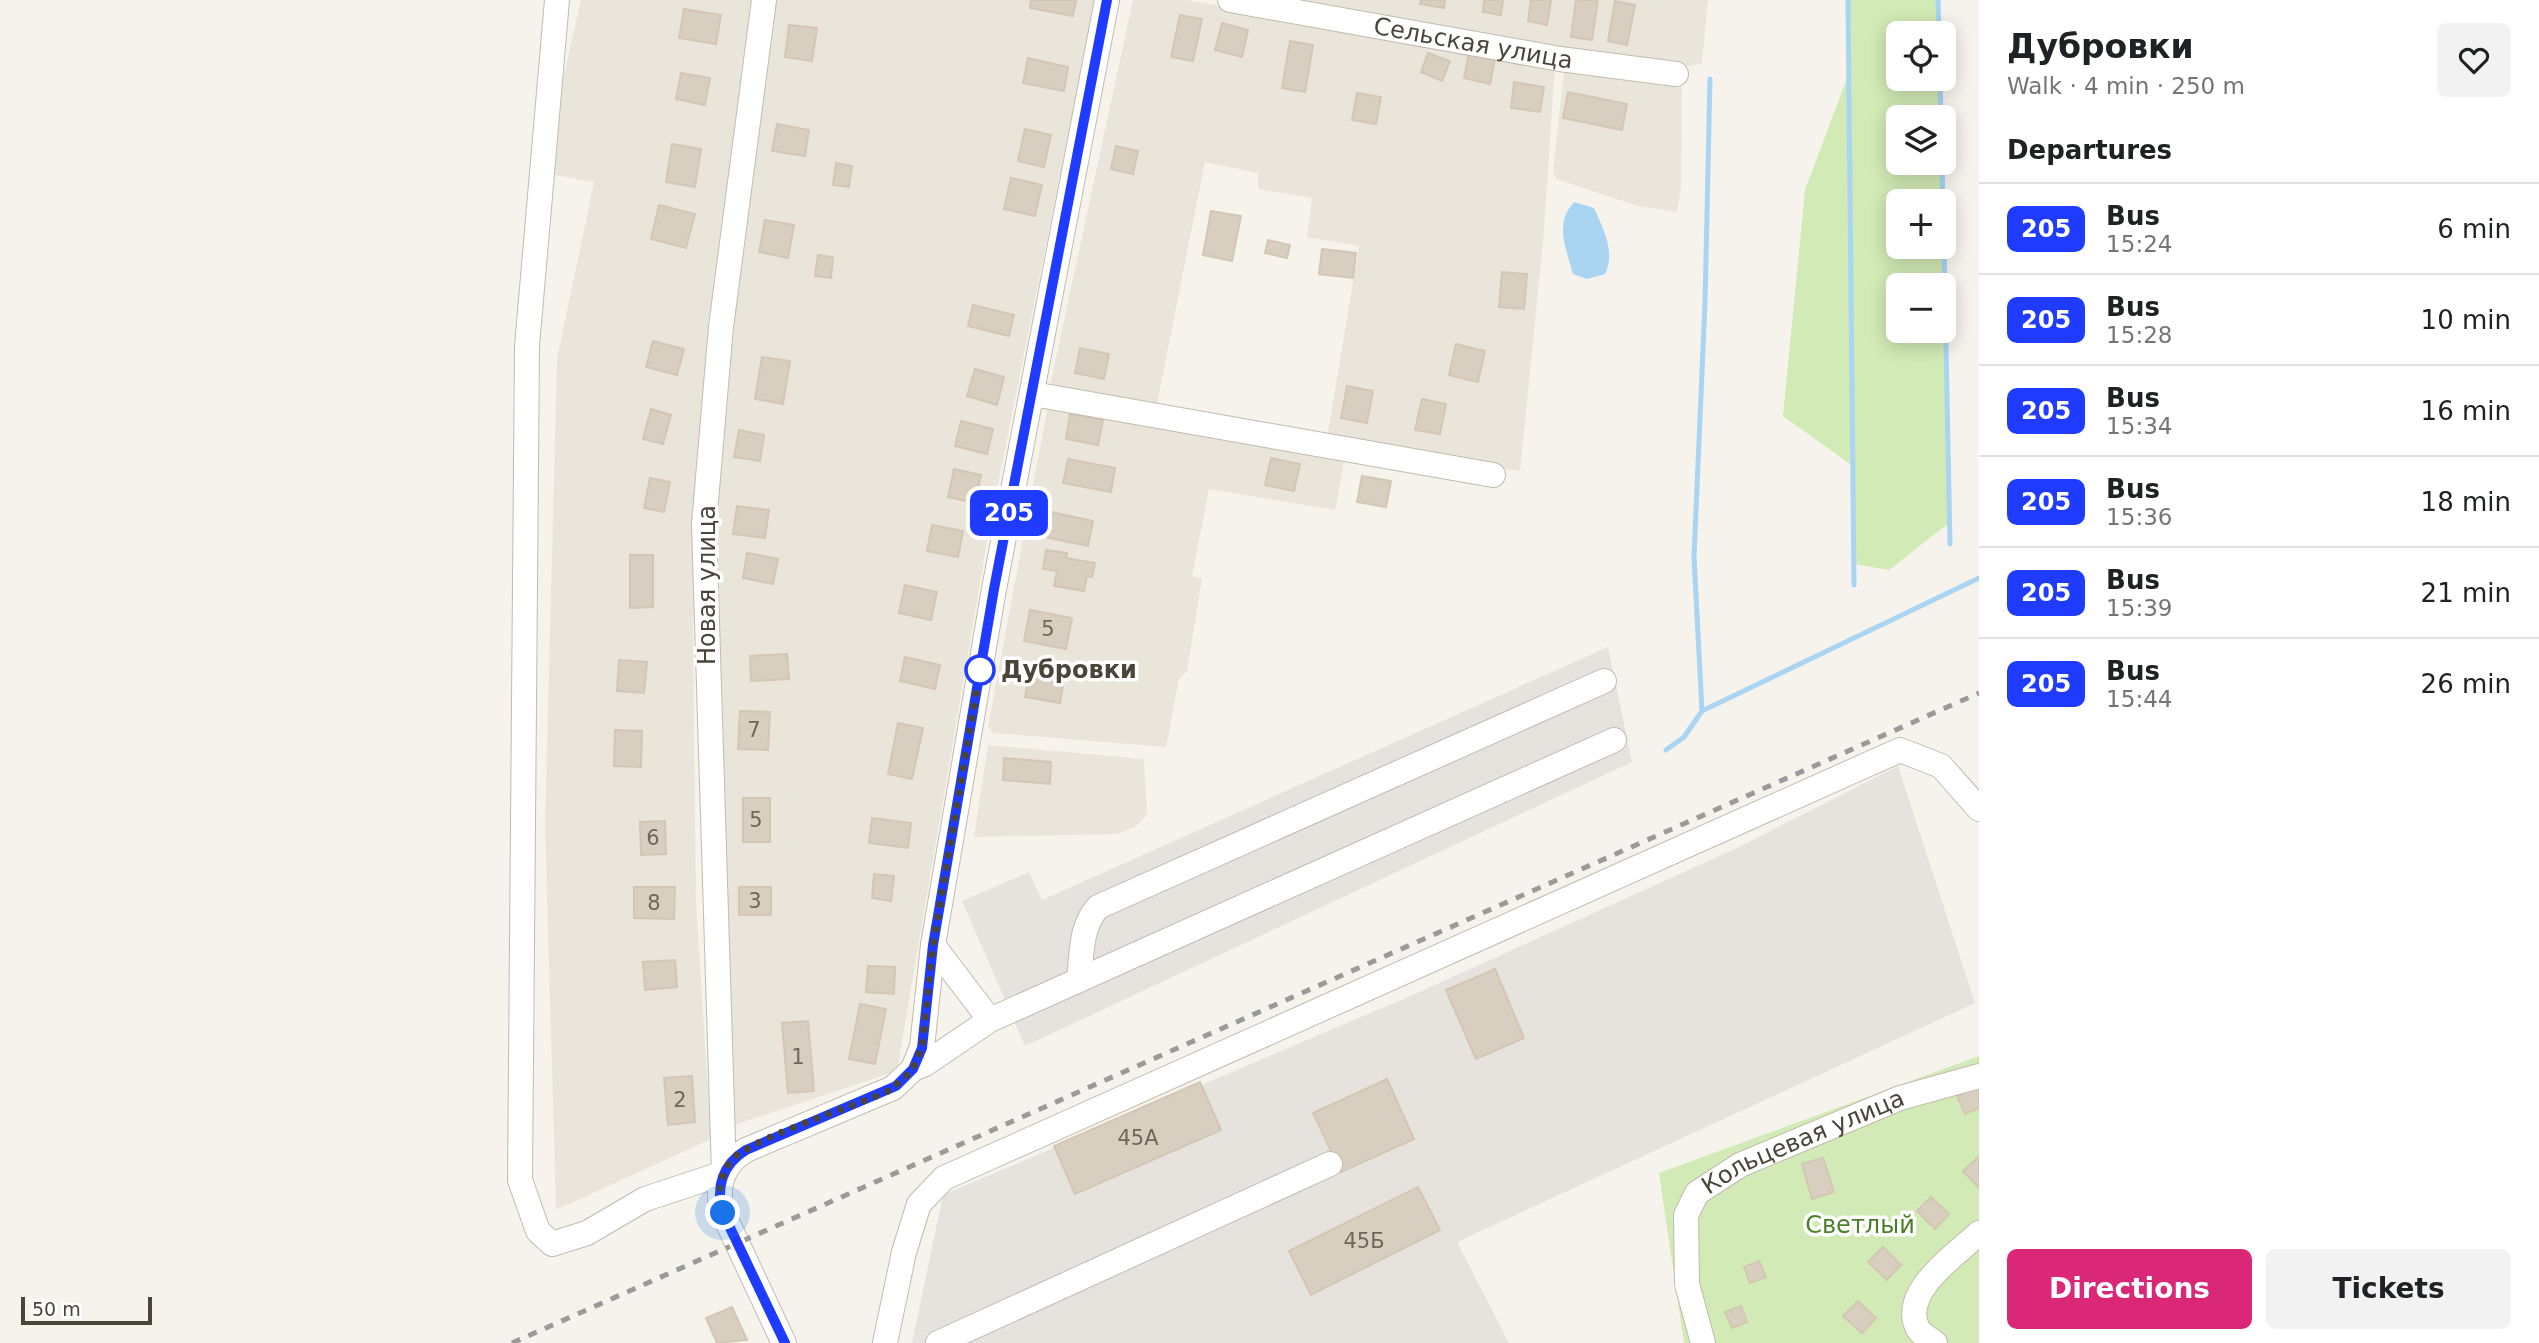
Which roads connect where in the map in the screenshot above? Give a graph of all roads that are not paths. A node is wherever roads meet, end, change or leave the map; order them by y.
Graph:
1 (557, 0) edge
2 (764, 0) edge
3 (1107, 0) edge
4 (1230, 0) edge
5 (1676, 74) dead end
6 (1033, 394) junction
7 (1493, 475) dead end
8 (1604, 681) dead end
9 (1614, 740) dead end
10 (1979, 809) edge
11 (933, 945) junction
12 (1079, 980) junction
13 (990, 1020) junction
14 (913, 1069) junction
15 (1979, 1076) edge
16 (1329, 1164) dead end
17 (724, 1173) junction
18 (1979, 1233) edge
19 (785, 1343) edge
20 (885, 1343) edge
21 (938, 1343) edge
22 (1703, 1343) edge
23 (1935, 1343) edge

1 - 17 street
2 - 17 street, Новая улица
3 - 6 street
4 - 5 street, Сельская улица
6 - 7 street
6 - 11 street
8 - 12 street
9 - 12 street
10 - 20 street
11 - 13 street
11 - 14 street
12 - 13 street
13 - 14 street
14 - 17 street
15 - 22 street, Кольцевая улица
16 - 21 street
17 - 19 street, Новая улица
18 - 23 street

